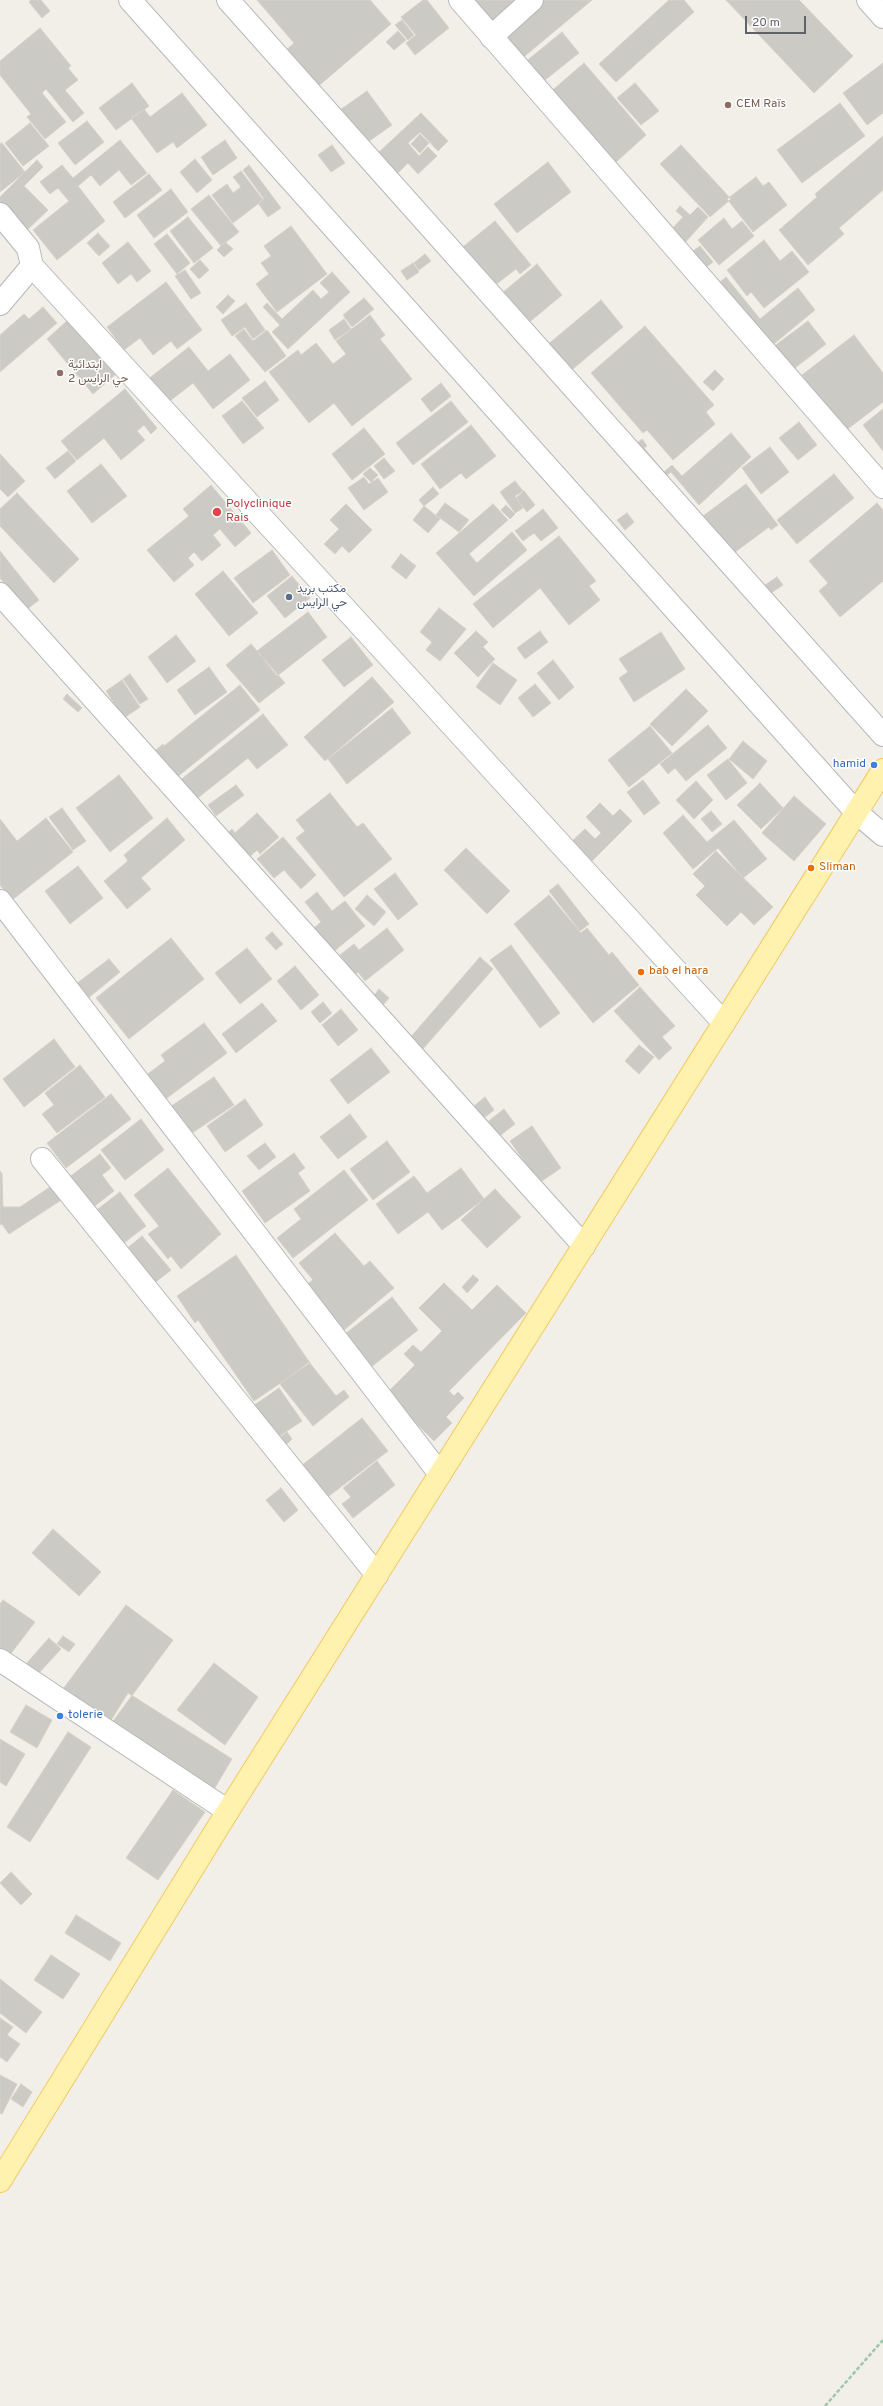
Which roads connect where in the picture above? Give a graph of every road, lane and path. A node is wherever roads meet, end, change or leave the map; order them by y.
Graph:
1 (130, 0) edge
2 (228, 0) edge
3 (460, 0) edge
4 (532, 0) edge
5 (868, 0) edge
6 (883, 17) edge
7 (492, 37) junction
8 (0, 214) edge
9 (32, 266) junction
10 (0, 304) edge
11 (883, 487) edge
12 (0, 594) edge
13 (883, 735) edge
14 (883, 770) edge
15 (856, 812) junction
16 (883, 835) edge
17 (0, 901) edge
18 (724, 1023) junction
19 (42, 1159) dead end
20 (584, 1246) junction
21 (440, 1474) junction
22 (377, 1575) junction
23 (0, 1660) edge
24 (228, 1812) junction
25 (0, 2181) edge
26 (883, 2340) edge
27 (825, 2406) edge

1 - 15 street
2 - 13 street
3 - 7 street
4 - 7 street
5 - 6 street
7 - 11 street
8 - 9 street
9 - 10 street
9 - 18 street
12 - 20 street
14 - 15 main road
15 - 16 street
15 - 18 main road
17 - 21 street
18 - 20 main road
19 - 22 street
20 - 21 main road
21 - 22 main road
22 - 24 main road
23 - 24 street
24 - 25 main road
26 - 27 path

